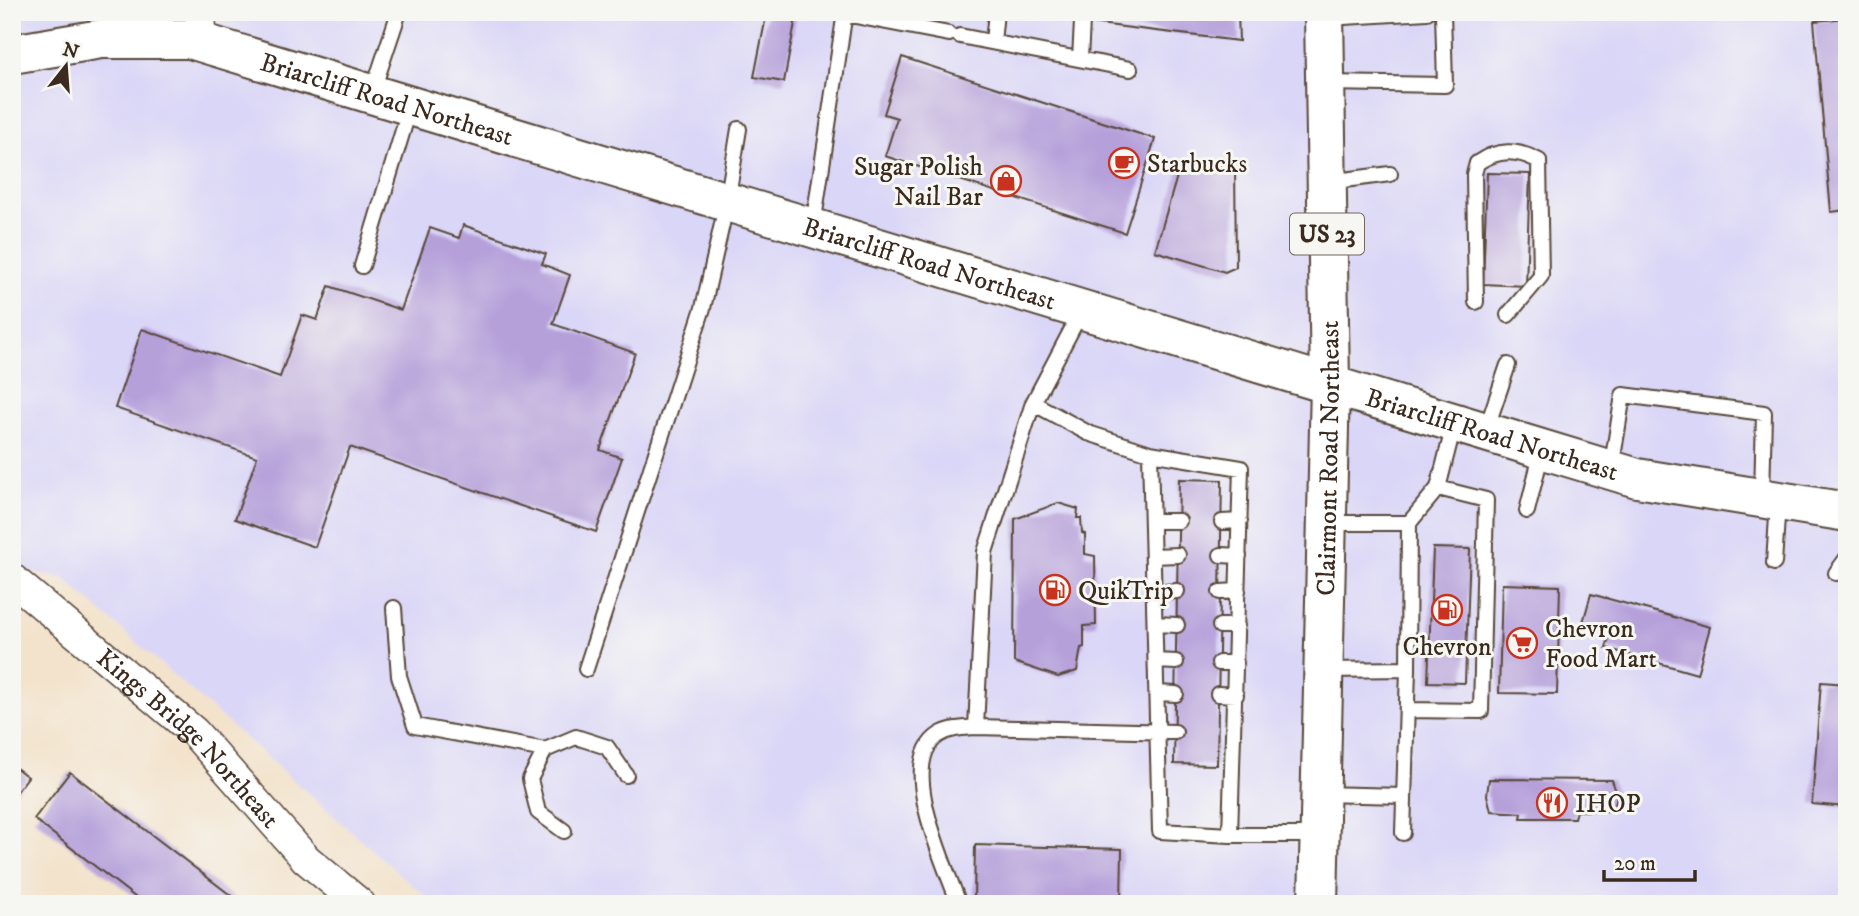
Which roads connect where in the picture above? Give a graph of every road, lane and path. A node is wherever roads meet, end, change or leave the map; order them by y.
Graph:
1 (399, 12) edge
2 (996, 12) edge
3 (1427, 12) edge
4 (1443, 12) edge
5 (845, 13) edge
6 (1324, 15) edge
7 (1082, 22) dead end
8 (157, 26) edge
9 (201, 27) edge
10 (993, 43) junction
11 (12, 54) edge
12 (1080, 59) junction
13 (1130, 69) dead end
14 (1325, 83) junction
15 (372, 94) junction
16 (411, 106) junction
17 (739, 129) dead end
18 (1390, 174) dead end
19 (1327, 183) junction
20 (727, 202) junction
21 (813, 227) junction
22 (362, 266) dead end
23 (1476, 302) dead end
24 (1083, 309) junction
25 (1508, 315) dead end
26 (1508, 365) dead end
27 (1330, 384) junction
28 (1033, 404) junction
29 (1470, 427) junction
30 (1543, 449) junction
31 (1150, 453) junction
32 (1611, 470) junction
33 (1438, 488) junction
34 (1770, 500) junction
35 (1527, 510) dead end
36 (1847, 512) edge
37 (1152, 521) junction
38 (1240, 521) junction
39 (1179, 522) dead end
40 (1222, 522) dead end
41 (1326, 523) junction
42 (1409, 523) junction
43 (1178, 555) dead end
44 (1221, 555) dead end
45 (1153, 556) junction
46 (1239, 556) junction
47 (1847, 558) edge
48 (1774, 563) dead end
49 (1836, 573) dead end
50 (12, 579) edge
51 (1177, 591) dead end
52 (1220, 592) dead end
53 (1238, 592) junction
54 (1154, 593) junction
55 (394, 608) dead end
56 (1155, 624) junction
57 (1177, 625) dead end
58 (1220, 626) dead end
59 (1237, 626) junction
60 (1156, 661) junction
61 (1176, 662) dead end
62 (1219, 663) dead end
63 (1236, 663) junction
64 (586, 669) dead end
65 (1408, 669) junction
66 (1322, 670) junction
67 (1157, 694) junction
68 (1176, 694) dead end
69 (1218, 694) dead end
70 (1236, 695) junction
71 (1407, 710) junction
72 (976, 727) junction
73 (1157, 732) junction
74 (1175, 732) dead end
75 (1218, 735) dead end
76 (1234, 735) junction
77 (545, 750) junction
78 (625, 775) dead end
79 (1319, 794) junction
80 (1404, 796) junction
81 (564, 831) dead end
82 (1403, 833) dead end
83 (1230, 835) junction
84 (1319, 835) junction
85 (360, 904) edge
86 (959, 904) edge
87 (1319, 904) edge

1 - 15 lane
2 - 10 lane
3 - 6 lane
4 - 14 lane
5 - 10 lane
5 - 21 lane
6 - 14 main road, Clairmont Road Northeast / US 23
7 - 12 lane
8 - 9 main road, Briarcliff Road Northeast
8 - 11 main road, Briarcliff Road Northeast
9 - 15 main road, Briarcliff Road Northeast
10 - 12 lane
12 - 13 lane
14 - 19 main road, Clairmont Road Northeast / US 23
15 - 16 main road, Briarcliff Road Northeast
16 - 20 main road, Briarcliff Road Northeast
16 - 22 lane
17 - 20 lane
18 - 19 lane
19 - 27 main road, Clairmont Road Northeast / US 23
20 - 21 main road, Briarcliff Road Northeast
20 - 64 lane
21 - 24 main road, Briarcliff Road Northeast
23 - 25 lane
24 - 27 main road, Briarcliff Road Northeast
24 - 28 lane
26 - 29 lane
27 - 29 main road, Briarcliff Road Northeast
27 - 41 main road, Clairmont Road Northeast / US 23
28 - 31 lane
28 - 72 lane
29 - 30 main road, Briarcliff Road Northeast
29 - 33 lane
30 - 32 main road, Briarcliff Road Northeast
30 - 35 lane
31 - 37 lane
31 - 38 lane
32 - 34 main road, Briarcliff Road Northeast
32 - 34 lane
33 - 42 lane
33 - 71 lane
34 - 36 main road, Briarcliff Road Northeast
34 - 48 lane
37 - 39 lane
37 - 45 lane
38 - 40 lane
38 - 46 lane
41 - 42 lane
41 - 66 main road, Clairmont Road Northeast / US 23
42 - 65 lane
43 - 45 lane
44 - 46 lane
45 - 54 lane
46 - 53 lane
47 - 49 lane
50 - 85 street, Kings Bridge Northeast
51 - 54 lane
52 - 53 lane
53 - 59 lane
54 - 56 lane
55 - 77 lane
56 - 57 lane
56 - 60 lane
58 - 59 lane
59 - 63 lane
60 - 61 lane
60 - 67 lane
62 - 63 lane
63 - 70 lane
65 - 66 lane
65 - 71 lane
66 - 79 main road, Clairmont Road Northeast / US 23
67 - 68 lane
67 - 73 lane
69 - 70 lane
70 - 76 lane
71 - 80 lane
72 - 73 lane
72 - 86 lane
73 - 74 lane
73 - 83 lane
75 - 76 lane
76 - 83 lane
77 - 78 lane
77 - 81 lane
79 - 80 lane
79 - 84 main road, Clairmont Road Northeast / US 23
80 - 82 lane
83 - 84 lane
84 - 87 main road, Clairmont Road Northeast / US 23

